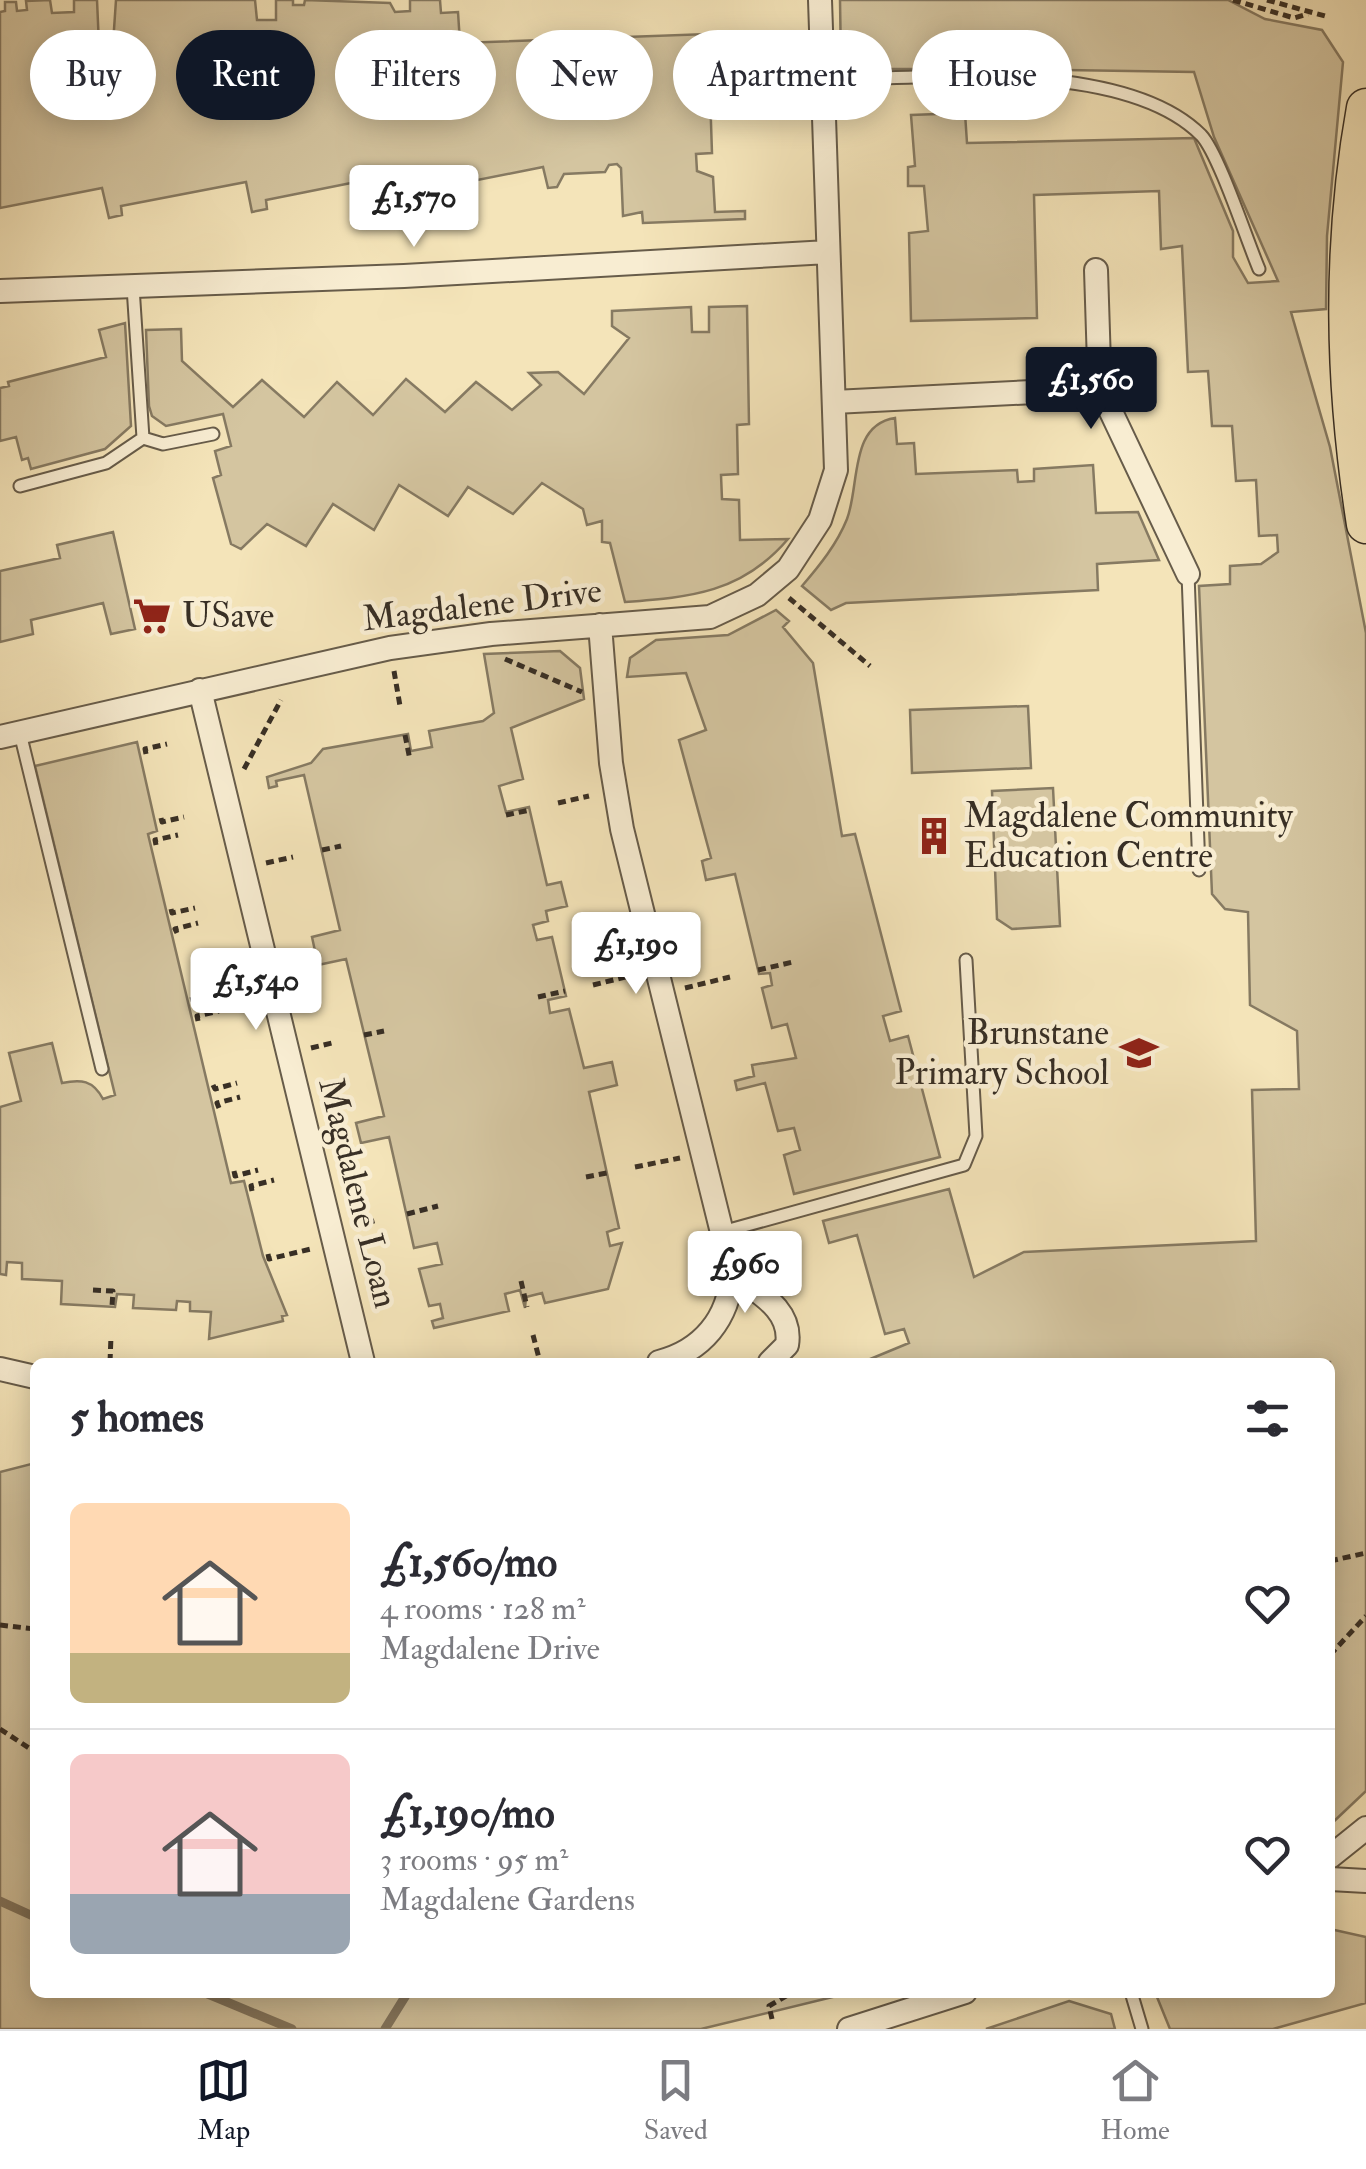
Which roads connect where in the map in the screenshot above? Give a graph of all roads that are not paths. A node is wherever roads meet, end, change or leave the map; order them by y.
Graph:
1 (820, 0) edge
2 (821, 30) edge
3 (892, 81) edge
4 (1366, 108) edge
5 (823, 120) edge
6 (828, 252) junction
7 (1259, 269) dead end
8 (1096, 270) dead end
9 (134, 287) junction
10 (0, 291) edge
11 (1093, 390) junction
12 (834, 402) junction
13 (213, 434) dead end
14 (143, 438) junction
15 (20, 486) dead end
16 (1366, 524) edge
17 (1188, 574) joint
18 (600, 625) junction
19 (200, 690) junction
20 (10, 735) edge
21 (1199, 870) dead end
22 (966, 960) dead end
23 (102, 1069) dead end
24 (722, 1232) junction
25 (732, 1273) junction
26 (362, 1358) edge
27 (697, 1358) edge
28 (774, 1358) edge
29 (0, 1368) edge
30 (30, 1376) edge
31 (1366, 1828) edge
32 (1335, 1852) edge
33 (1335, 1879) edge
34 (1366, 1881) edge
35 (945, 1998) edge
36 (1133, 1998) edge
37 (849, 2029) edge
38 (1142, 2029) edge

1 - 2 street, Magdalene Drive
3 - 7 lane
4 - 16 main road
5 - 6 street, Magdalene Drive
6 - 9 street
6 - 12 street, Magdalene Drive
8 - 11 street
9 - 10 street
9 - 14 lane
11 - 12 street
11 - 17 street
12 - 18 street, Magdalene Drive
13 - 14 lane
14 - 15 lane
17 - 21 lane
18 - 19 street, Magdalene Drive
18 - 24 street
19 - 20 street, Magdalene Drive
19 - 26 street, Magdalene Loan
20 - 23 lane
22 - 24 lane
24 - 25 street
25 - 27 street
25 - 28 street
29 - 30 street
31 - 32 street
33 - 34 street
35 - 37 street
36 - 38 lane

